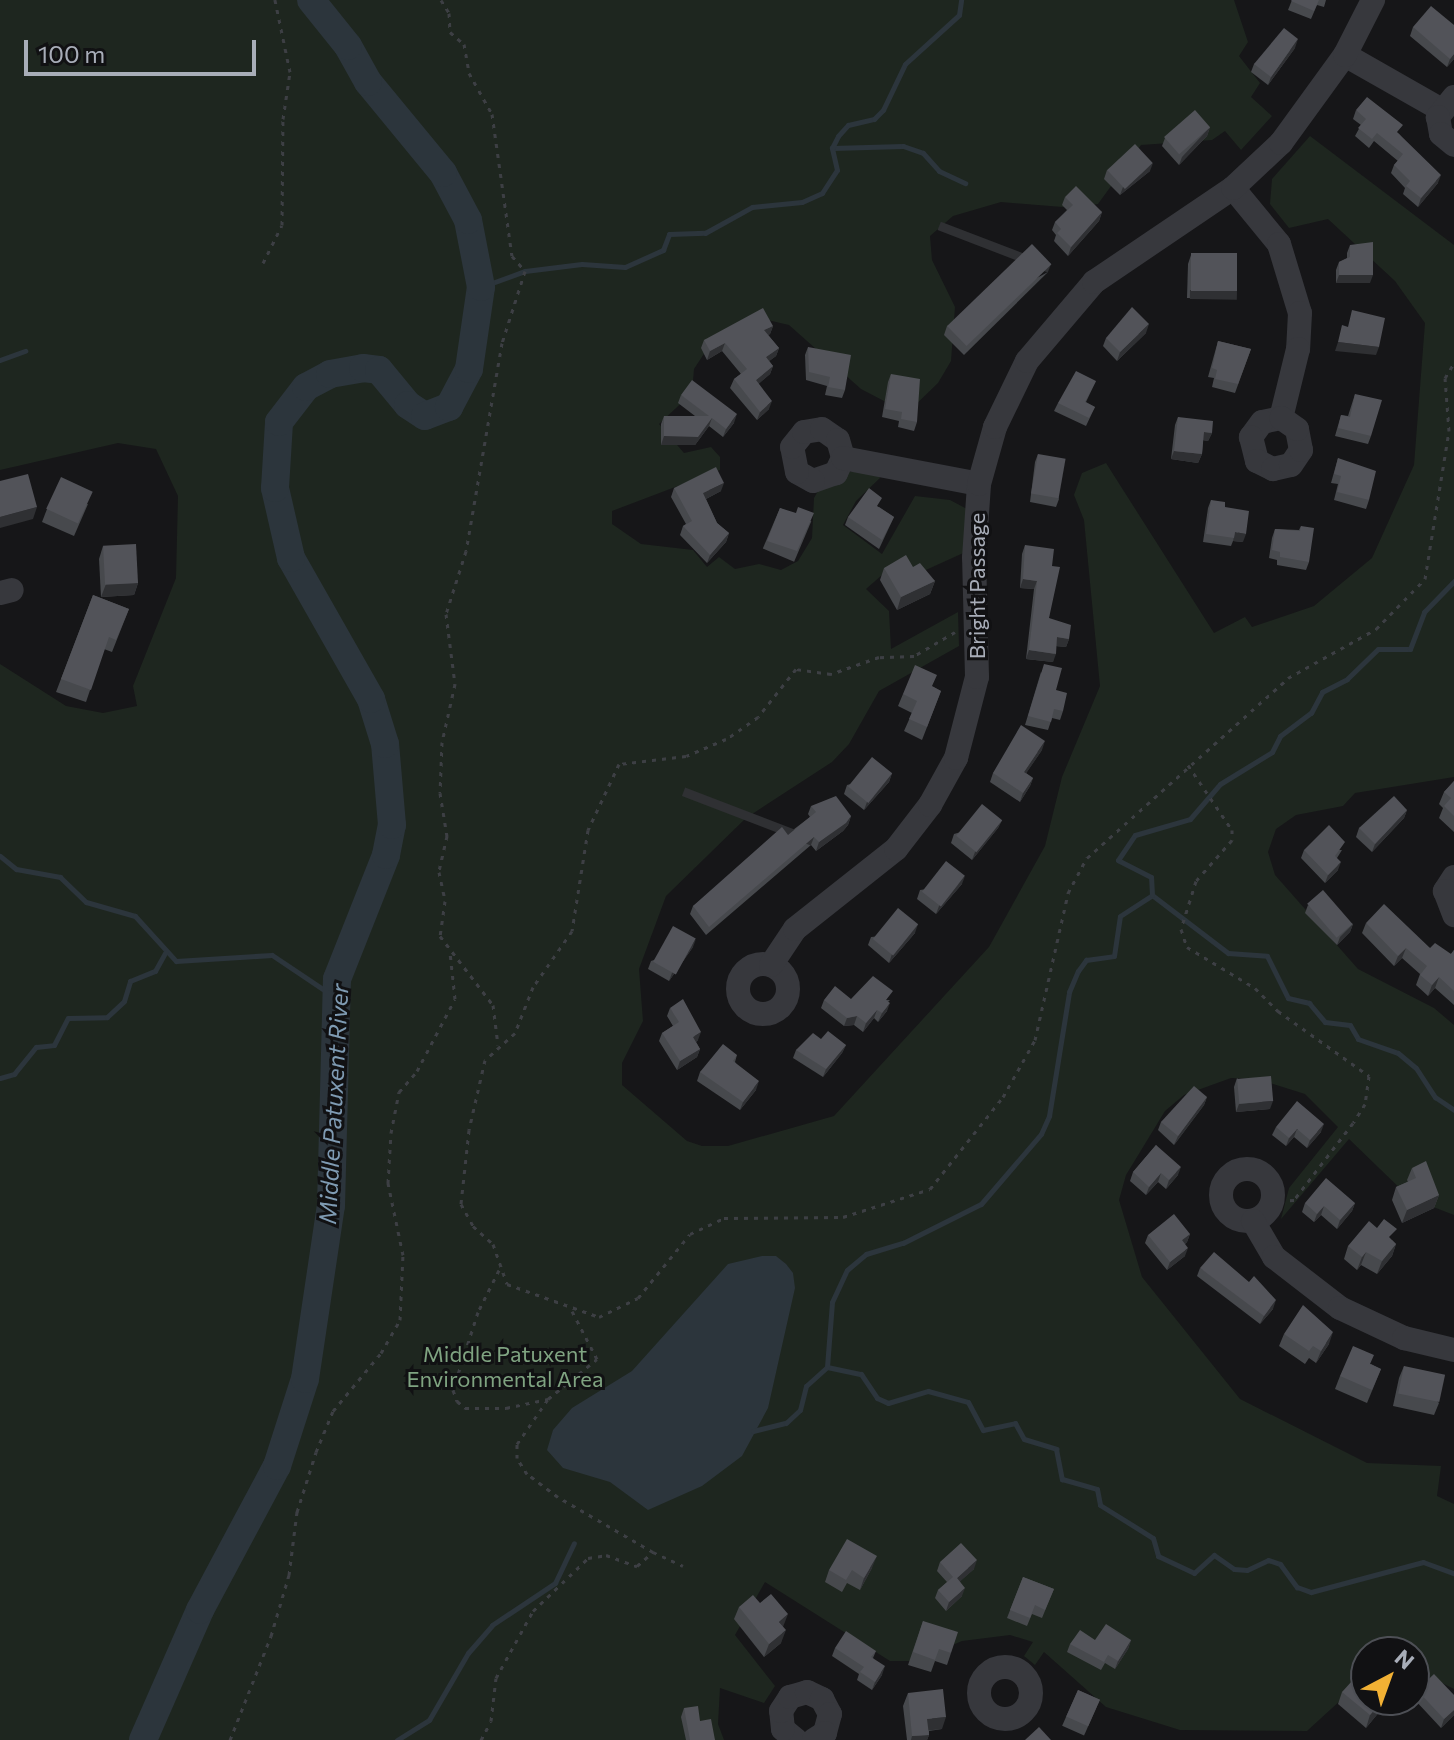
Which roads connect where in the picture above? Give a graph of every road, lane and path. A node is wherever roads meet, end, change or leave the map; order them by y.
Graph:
1 (275, 0) edge
2 (441, 0) edge
3 (1373, 0) edge
4 (1345, 55) junction
5 (1447, 103) edge
6 (1454, 145) edge
7 (1233, 188) junction
8 (263, 263) dead end
9 (1454, 363) edge
10 (1281, 418) dead end
11 (843, 458) dead end
12 (979, 484) junction
13 (977, 629) junction
14 (1188, 765) junction
15 (1454, 877) edge
16 (1454, 915) edge
17 (450, 951) junction
18 (771, 965) dead end
19 (498, 1046) junction
20 (1273, 1201) junction
21 (1253, 1221) junction
22 (500, 1270) junction
23 (572, 1311) junction
24 (1454, 1350) edge
25 (548, 1399) junction
26 (653, 1552) junction
27 (683, 1566) dead end
28 (825, 1738) edge
29 (230, 1740) edge
30 (481, 1740) edge
31 (796, 1740) edge

1 - 8 path
2 - 17 path
3 - 4 street, Bright Passage
4 - 5 street
4 - 7 street, Bright Passage
5 - 6 street
7 - 10 street
7 - 12 street, Bright Passage
9 - 14 path
11 - 12 street
12 - 13 street, Bright Passage
13 - 18 street, Bright Passage
13 - 19 path
14 - 20 path
14 - 23 path
15 - 16 street
17 - 19 path
17 - 29 path
19 - 22 path
20 - 21 street
20 - 21 street
21 - 24 street
22 - 23 path
22 - 25 path
23 - 25 path
25 - 26 path
26 - 27 path
26 - 30 path
28 - 31 street

